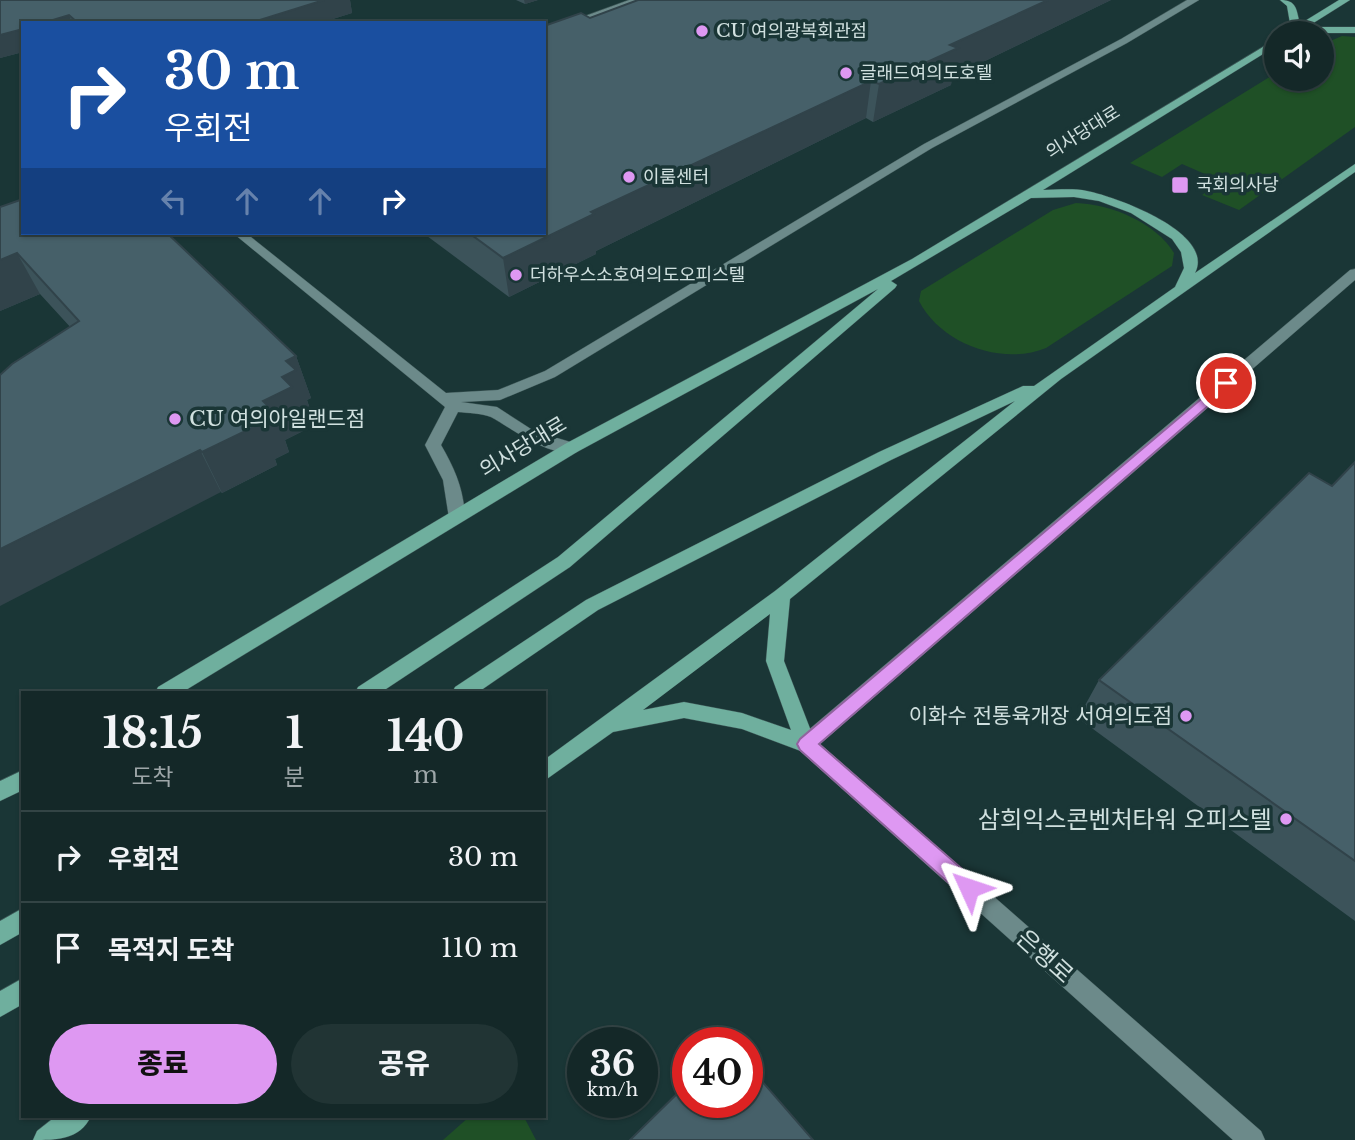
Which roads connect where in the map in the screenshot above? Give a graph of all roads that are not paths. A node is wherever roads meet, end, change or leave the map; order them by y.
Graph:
1 (639, 0) edge
2 (1194, 0) edge
3 (1285, 0) edge
4 (1345, 0) edge
5 (1293, 21) edge
6 (1312, 21) edge
7 (1355, 30) edge
8 (1334, 31) edge
9 (546, 33) edge
10 (1264, 50) edge
11 (1355, 167) edge
12 (1028, 194) junction
13 (241, 235) edge
14 (917, 262) junction
15 (1355, 273) edge
16 (1180, 289) junction
17 (1056, 376) junction
18 (448, 402) junction
19 (571, 448) junction
20 (457, 518) junction
21 (781, 596) junction
22 (169, 691) edge
23 (368, 691) edge
24 (465, 691) edge
25 (607, 725) junction
26 (806, 744) junction
27 (546, 771) edge
28 (21, 780) edge
29 (0, 792) edge
30 (21, 920) edge
31 (0, 934) edge
32 (21, 991) edge
33 (0, 1005) edge
34 (75, 1118) edge
35 (46, 1140) edge
36 (1252, 1140) edge

1 - 9 street
2 - 18 street
3 - 5 main road
4 - 6 main road
7 - 8 main road
10 - 12 main road, 의사당대로
11 - 16 main road
12 - 14 main road, 의사당대로
12 - 16 main road
13 - 18 street
14 - 19 main road, 의사당대로
14 - 23 main road, 의사당대로
15 - 26 street
16 - 17 main road
17 - 21 main road
17 - 24 main road
18 - 19 street
18 - 20 street
19 - 20 main road, 의사당대로
20 - 22 main road, 의사당대로
21 - 25 main road
21 - 26 main road
25 - 26 main road
25 - 27 main road
26 - 36 street, 은행로
28 - 29 main road
30 - 31 main road
32 - 33 main road
34 - 35 main road

